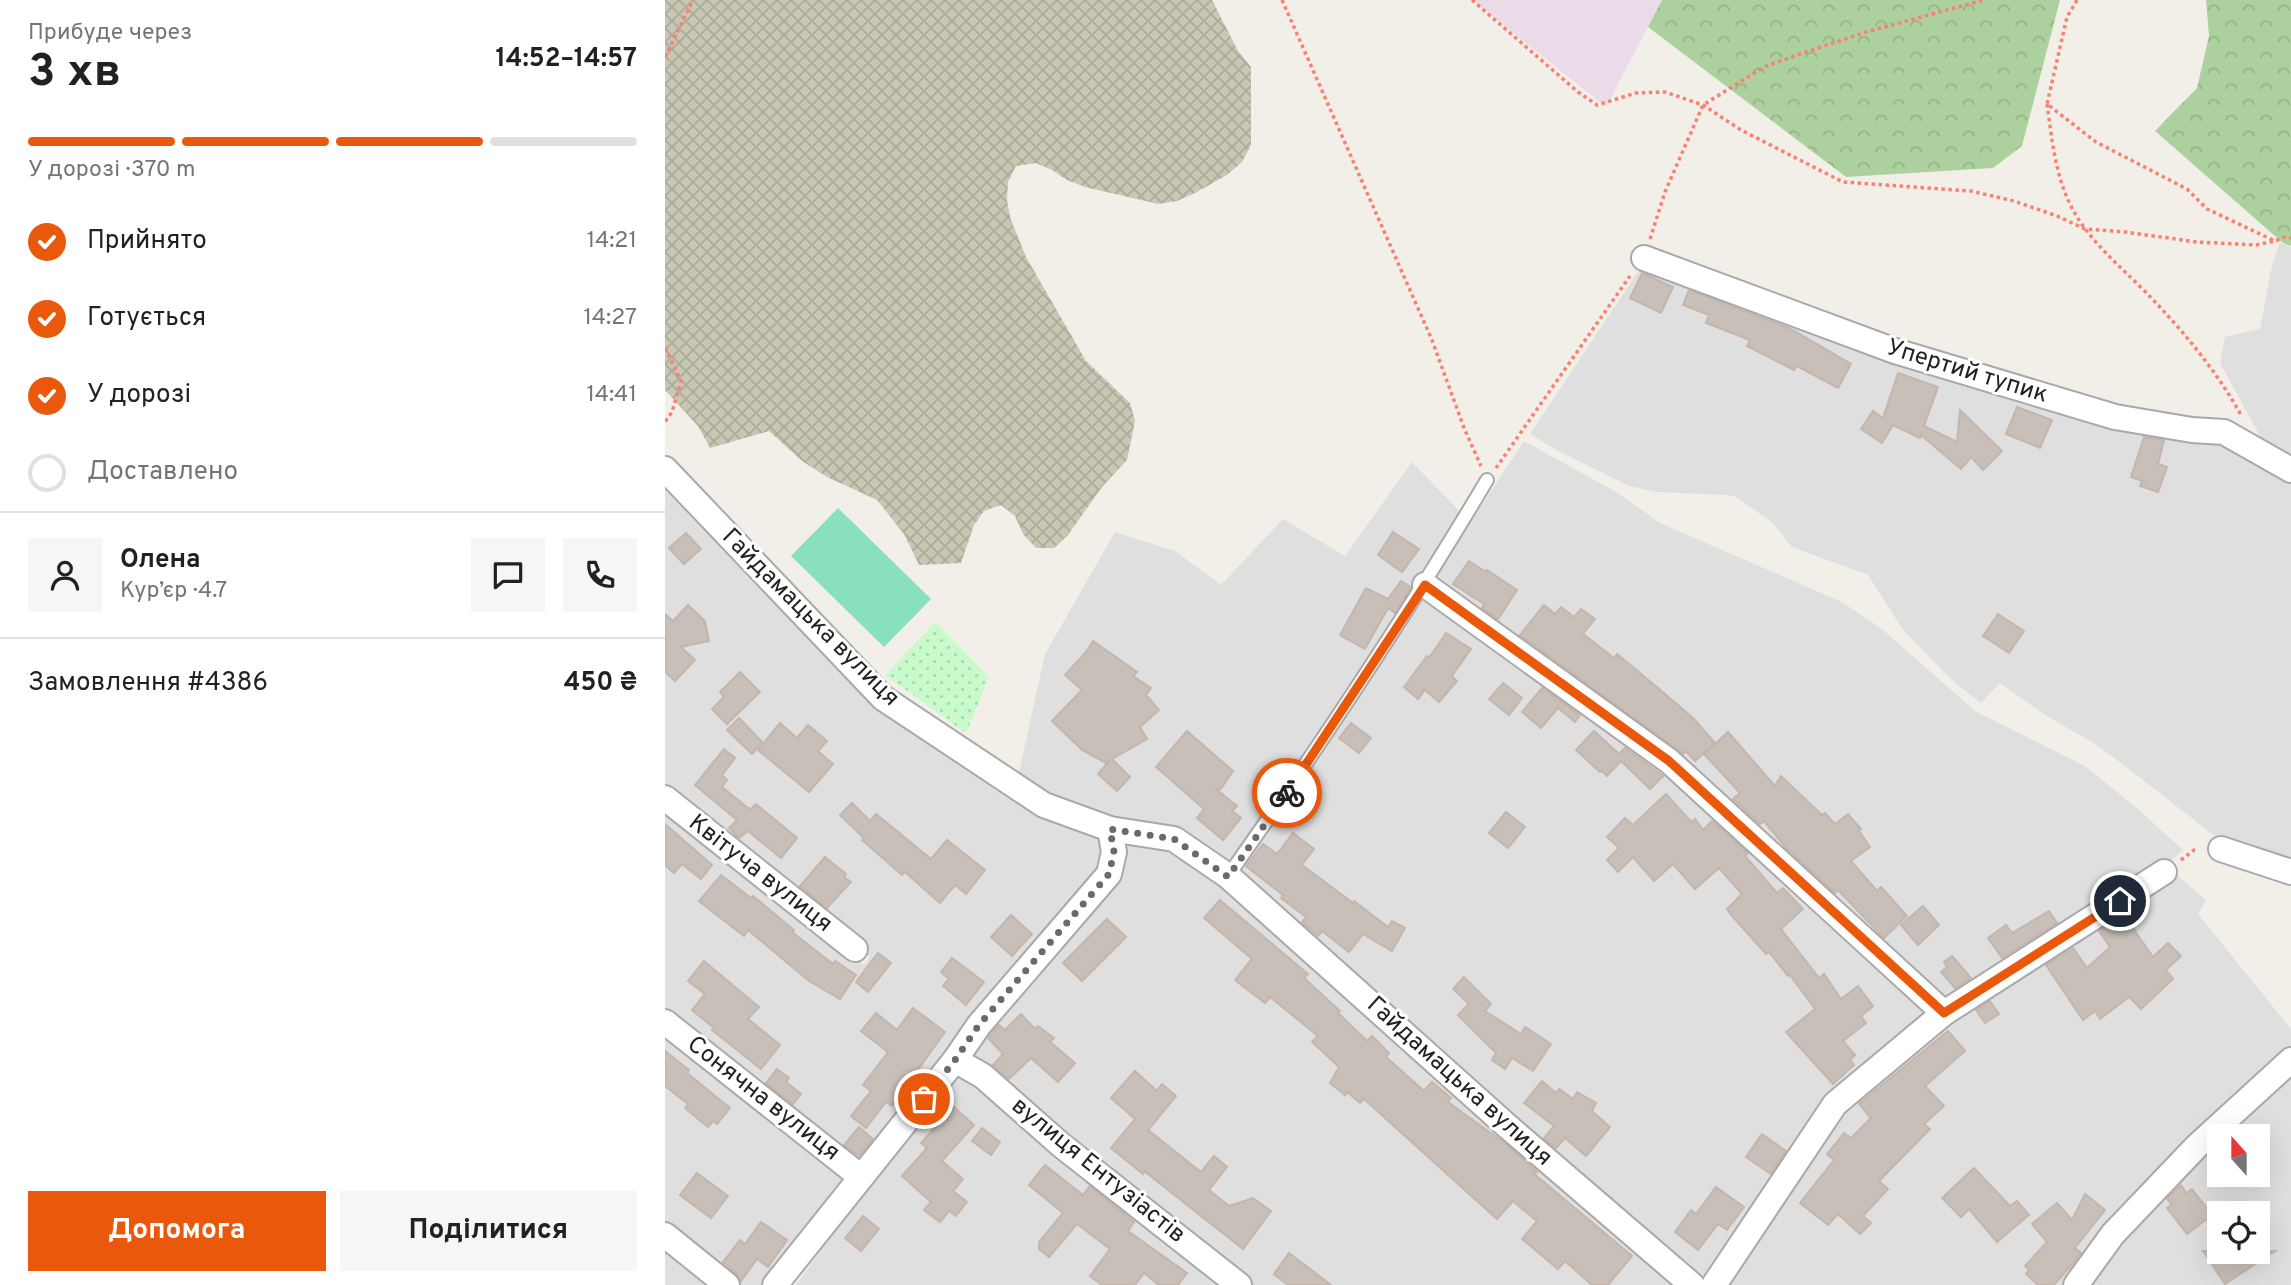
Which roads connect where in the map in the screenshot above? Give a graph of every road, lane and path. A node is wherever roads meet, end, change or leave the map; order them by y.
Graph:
1 (693, 0) edge
2 (1282, 0) edge
3 (1472, 0) edge
4 (1984, 0) edge
5 (2077, 0) edge
6 (665, 57) edge
7 (2047, 104) junction
8 (1703, 105) junction
9 (2085, 229) junction
10 (2291, 238) edge
11 (2275, 241) junction
12 (1644, 258) junction
13 (665, 348) edge
14 (2245, 421) dead end
15 (665, 422) edge
16 (665, 469) edge
17 (2291, 470) edge
18 (1487, 480) junction
19 (1425, 585) junction
20 (665, 798) edge
21 (1110, 829) junction
22 (2221, 849) joint
23 (2164, 872) joint
24 (2291, 872) edge
25 (1228, 877) junction
26 (855, 949) dead end
27 (1944, 1013) junction
28 (665, 1022) edge
29 (955, 1060) junction
30 (2291, 1060) edge
31 (860, 1177) junction
32 (665, 1235) edge
33 (727, 1285) edge
34 (775, 1285) edge
35 (1239, 1285) edge
36 (1692, 1285) edge
37 (1714, 1285) edge
38 (2076, 1285) edge

1 - 6 path
2 - 18 path
3 - 8 path
4 - 8 path
5 - 7 path
7 - 9 path
7 - 11 path
8 - 9 path
8 - 12 path
9 - 11 path
9 - 14 path
10 - 11 path
12 - 17 street, Упертий тупик
12 - 18 path
13 - 15 path
16 - 21 street, Гайдамацька вулиця
18 - 19 lane
19 - 25 lane
19 - 27 street
20 - 26 street, Квітуча вулиця
21 - 25 street, Гайдамацька вулиця
21 - 29 street
22 - 23 path
22 - 24 street
23 - 27 street
25 - 36 street, Гайдамацька вулиця
27 - 37 street
28 - 31 street, Сонячна вулиця
29 - 31 street
29 - 35 street, вулиця Ентузіастів
30 - 38 street
31 - 34 street
32 - 33 street

